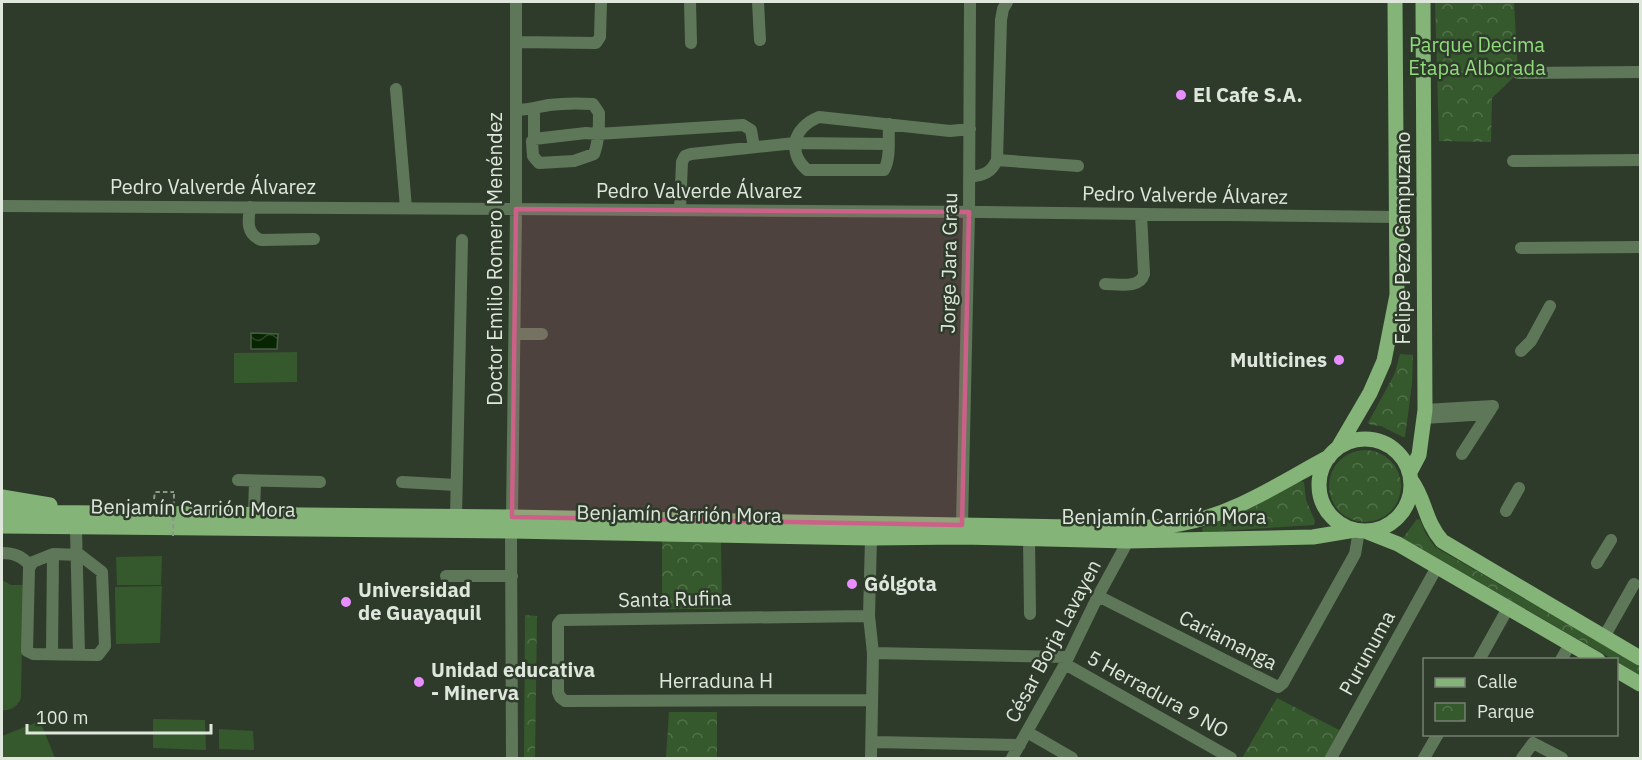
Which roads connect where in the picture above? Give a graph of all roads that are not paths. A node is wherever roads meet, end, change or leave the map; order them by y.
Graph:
1 (516, 2) edge
2 (601, 2) edge
3 (690, 2) edge
4 (758, 2) edge
5 (970, 2) edge
6 (1007, 2) edge
7 (1395, 2) edge
8 (1423, 2) edge
9 (760, 40) dead end
10 (516, 42) junction
11 (691, 43) dead end
12 (1641, 72) edge
13 (1518, 73) dead end
14 (396, 89) dead end
15 (534, 109) junction
16 (516, 110) junction
17 (889, 124) junction
18 (970, 129) junction
19 (597, 134) junction
20 (534, 139) junction
21 (795, 143) junction
22 (888, 144) junction
23 (754, 147) junction
24 (997, 160) junction
25 (1513, 160) dead end
26 (1641, 160) edge
27 (1078, 166) dead end
28 (970, 177) junction
29 (2, 206) edge
30 (250, 207) junction
31 (406, 208) junction
32 (516, 209) junction
33 (680, 210) junction
34 (969, 212) junction
35 (1141, 214) junction
36 (1396, 217) junction
37 (314, 239) dead end
38 (462, 240) dead end
39 (1641, 247) edge
40 (1521, 248) dead end
41 (1106, 284) dead end
42 (1550, 306) dead end
43 (515, 334) junction
44 (542, 334) dead end
45 (1521, 351) dead end
46 (1424, 414) junction
47 (1334, 451) junction
48 (1462, 454) dead end
49 (1410, 476) junction
50 (238, 480) dead end
51 (255, 481) junction
52 (320, 482) dead end
53 (402, 482) dead end
54 (456, 484) junction
55 (1519, 488) dead end
56 (2, 497) edge
57 (1506, 511) dead end
58 (2, 512) edge
59 (255, 515) junction
60 (456, 517) junction
61 (101, 521) junction
62 (512, 524) junction
63 (962, 525) junction
64 (2, 526) edge
65 (76, 529) junction
66 (1360, 531) junction
67 (2, 538) edge
68 (871, 538) junction
69 (1029, 538) junction
70 (1611, 540) dead end
71 (1128, 541) junction
72 (2, 553) edge
73 (53, 554) junction
74 (77, 554) junction
75 (1597, 563) dead end
76 (30, 565) junction
77 (1437, 567) junction
78 (446, 576) dead end
79 (512, 576) junction
80 (1637, 586) edge
81 (1098, 596) junction
82 (1508, 608) junction
83 (1030, 615) dead end
84 (869, 616) junction
85 (1607, 639) junction
86 (1570, 644) junction
87 (52, 653) junction
88 (873, 653) junction
89 (79, 654) junction
90 (1480, 658) edge
91 (1563, 658) edge
92 (1594, 658) edge
93 (1641, 658) edge
94 (1066, 661) junction
95 (1618, 671) edge
96 (1641, 684) edge
97 (560, 698) joint
98 (872, 700) junction
99 (1027, 732) junction
100 (1437, 736) edge
101 (873, 742) junction
102 (1020, 745) junction
103 (512, 759) edge
104 (871, 759) edge
105 (1012, 759) edge
106 (1072, 759) edge
107 (1231, 759) edge
108 (1331, 759) edge
109 (1425, 759) edge
110 (1522, 759) edge
111 (1562, 759) edge

1 - 10 street, Doctor Emilio Romero Menéndez
2 - 10 street
3 - 11 street
4 - 9 street
5 - 18 street, Jorge Jara Grau
6 - 24 street
7 - 36 main road, Felipe Pezo Campuzano
8 - 46 main road, Felipe Pezo Campuzano
10 - 16 street, Doctor Emilio Romero Menéndez
12 - 13 street
14 - 31 street
15 - 16 street
15 - 19 street
15 - 20 street
16 - 32 street, Doctor Emilio Romero Menéndez
17 - 18 street
17 - 21 street
17 - 22 street
18 - 28 street, Jorge Jara Grau
19 - 20 street
19 - 20 street
19 - 23 street
21 - 22 street
21 - 22 street
21 - 23 street
23 - 33 street
24 - 27 street
24 - 28 street
25 - 26 street
28 - 34 street, Jorge Jara Grau
29 - 30 street, Pedro Valverde Álvarez
30 - 31 street, Pedro Valverde Álvarez
30 - 37 street
31 - 32 street, Pedro Valverde Álvarez
32 - 33 street, Pedro Valverde Álvarez
32 - 43 street, Doctor Emilio Romero Menéndez
33 - 34 street, Pedro Valverde Álvarez
34 - 35 street, Pedro Valverde Álvarez
34 - 63 street, Jorge Jara Grau
35 - 36 street, Pedro Valverde Álvarez
35 - 41 street
36 - 47 main road, Felipe Pezo Campuzano
38 - 54 street
39 - 40 street
42 - 45 street
43 - 44 street
43 - 62 street, Doctor Emilio Romero Menéndez
46 - 48 street
46 - 49 main road, Felipe Pezo Campuzano
47 - 49 main road
47 - 63 main road, Benjamín Carrión Mora
47 - 66 main road
49 - 66 main road
49 - 85 main road
50 - 51 street
51 - 52 street
51 - 59 street
53 - 54 street
54 - 60 street
55 - 57 street
56 - 61 main road
58 - 61 main road, Benjamín Carrión Mora
59 - 60 main road, Benjamín Carrión Mora
59 - 61 main road, Benjamín Carrión Mora
60 - 62 main road, Benjamín Carrión Mora
61 - 62 main road, Benjamín Carrión Mora
61 - 64 main road, Benjamín Carrión Mora
61 - 65 main road
62 - 63 main road, Benjamín Carrión Mora
62 - 68 main road, Benjamín Carrión Mora
62 - 79 street, Doctor Emilio Romero Menéndez
65 - 67 main road
65 - 74 street
66 - 71 main road, Benjamín Carrión Mora
66 - 77 main road
66 - 81 street, Cariamanga
68 - 69 main road, Benjamín Carrión Mora
68 - 84 street
69 - 71 main road, Benjamín Carrión Mora
69 - 83 street
70 - 75 street
71 - 81 street, César Borja Lavayen
72 - 76 street
73 - 74 street
73 - 76 street
73 - 87 street
74 - 89 street
74 - 89 street
76 - 87 street
77 - 82 main road
77 - 108 street, Purunuma
78 - 79 street
79 - 103 street, Doctor Emilio Romero Menéndez
80 - 85 street
81 - 94 street, César Borja Lavayen
82 - 86 main road
82 - 90 street
84 - 88 street
84 - 97 street, Santa Rufina
85 - 93 main road
86 - 91 street
86 - 92 main road
87 - 89 street
88 - 94 street
88 - 98 street
94 - 99 street, César Borja Lavayen
94 - 107 street, 5 Herradura 9 NO
95 - 96 main road
97 - 98 street, Herraduna H
98 - 101 street
99 - 102 street, César Borja Lavayen
99 - 106 street
100 - 109 street
101 - 102 street
101 - 104 street
102 - 105 street, César Borja Lavayen
110 - 111 street

